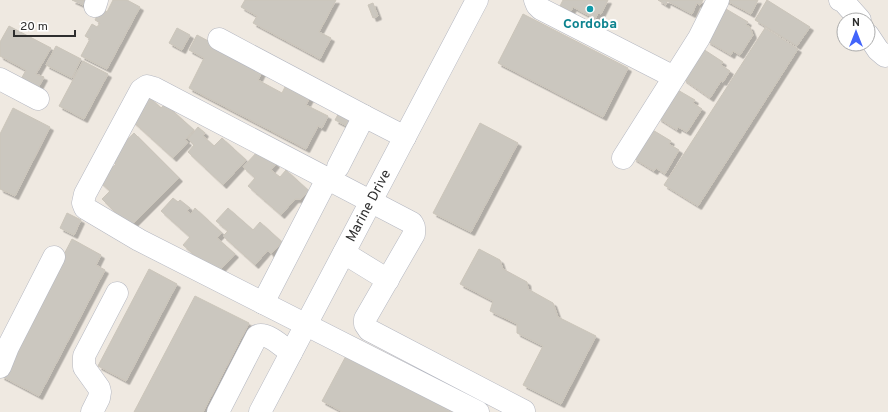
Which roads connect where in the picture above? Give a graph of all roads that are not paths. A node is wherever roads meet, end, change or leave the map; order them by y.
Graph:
1 (477, 0) edge
2 (535, 0) edge
3 (718, 0) edge
4 (840, 0) edge
5 (853, 12) edge
6 (219, 39) dead end
7 (876, 47) edge
8 (885, 56) dead end
9 (674, 77) junction
10 (0, 79) edge
11 (38, 99) dead end
12 (364, 116) junction
13 (405, 137) junction
14 (623, 158) dead end
15 (332, 173) junction
16 (370, 202) junction
17 (344, 252) junction
18 (54, 257) dead end
19 (388, 280) junction
20 (117, 293) dead end
21 (263, 303) junction
22 (307, 324) junction
23 (291, 353) junction
24 (0, 367) edge
25 (92, 412) edge
26 (218, 412) edge
27 (260, 412) edge
28 (478, 412) edge
29 (524, 412) edge

1 - 13 street, Marine Drive
2 - 9 street
3 - 9 street
4 - 5 street
6 - 12 street
7 - 8 street
9 - 14 street
10 - 11 street
12 - 13 street
12 - 15 street
13 - 16 street, Marine Drive
15 - 16 street
15 - 21 street
15 - 21 street
16 - 17 street, Marine Drive
16 - 19 street
17 - 19 street
17 - 22 street, Marine Drive
18 - 24 street
19 - 29 street
20 - 25 street
21 - 22 street
22 - 23 street, Marine Drive
22 - 28 street
23 - 26 street
23 - 27 street, Marine Drive

